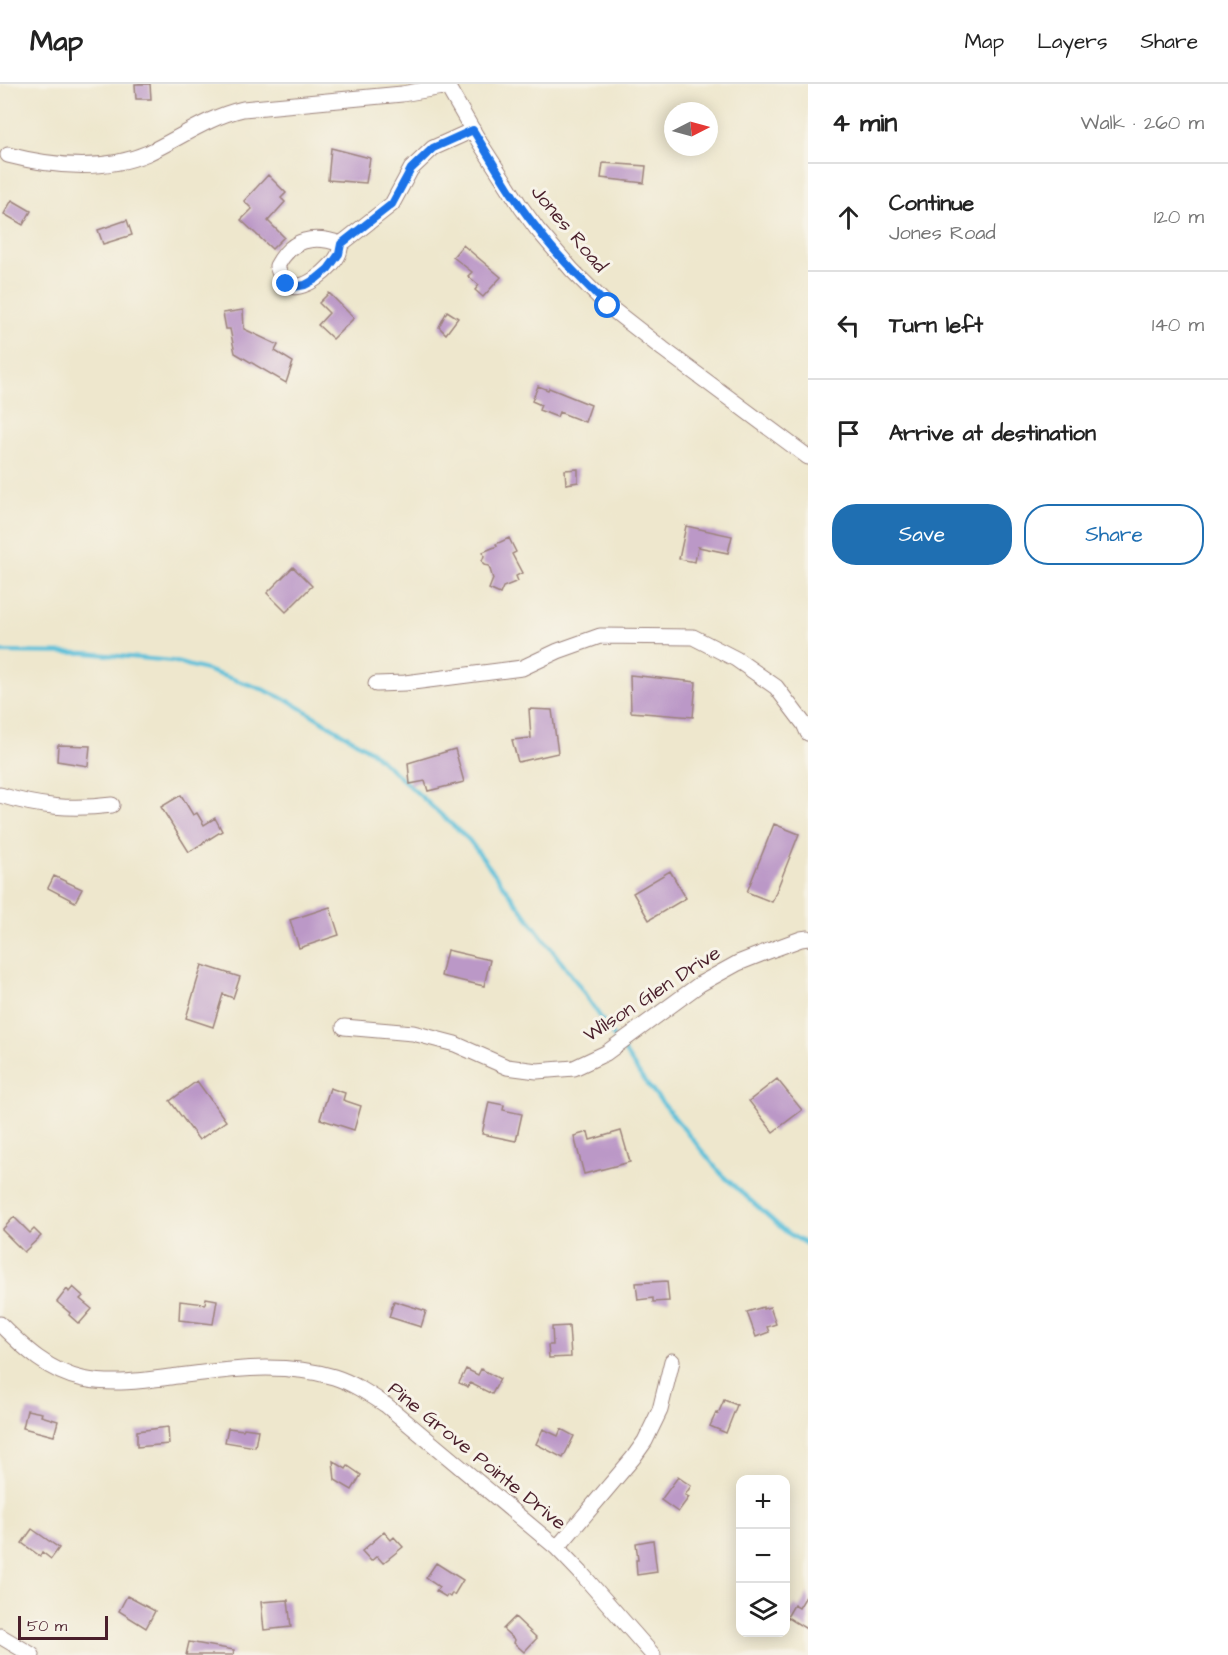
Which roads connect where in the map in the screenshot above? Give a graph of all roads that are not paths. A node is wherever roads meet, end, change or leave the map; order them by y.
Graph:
1 (447, 85) edge
2 (473, 130) junction
3 (8, 155) dead end
4 (341, 244) dead end
5 (808, 457) edge
6 (376, 684) dead end
7 (808, 733) edge
8 (0, 795) edge
9 (111, 805) dead end
10 (808, 938) edge
11 (344, 1027) dead end
12 (0, 1324) edge
13 (672, 1361) dead end
14 (557, 1548) junction
15 (0, 1636) edge
16 (32, 1655) edge
17 (653, 1655) edge

1 - 2 street, Jones Road
1 - 3 street
2 - 4 street
2 - 5 street, Jones Road
6 - 7 street
8 - 9 street
10 - 11 street, Wilson Glen Drive
12 - 14 street, Pine Grove Pointe Drive
13 - 14 street
14 - 17 street, Pine Grove Pointe Drive
15 - 16 street

